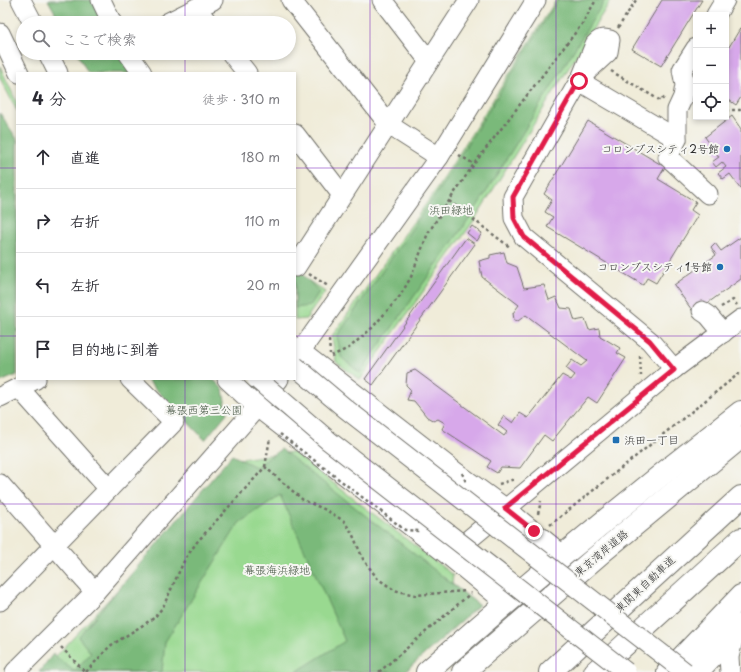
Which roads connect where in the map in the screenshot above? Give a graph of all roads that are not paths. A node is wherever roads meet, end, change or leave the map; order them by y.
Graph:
1 (21, 0) edge
2 (101, 0) edge
3 (291, 0) edge
4 (382, 0) edge
5 (469, 0) edge
6 (536, 0) edge
7 (725, 0) edge
8 (204, 4) edge
9 (718, 12) edge
10 (29, 16) edge
11 (109, 16) edge
12 (181, 16) edge
13 (207, 16) edge
14 (0, 33) edge
15 (610, 40) road end
16 (693, 53) edge
17 (52, 60) edge
18 (133, 60) edge
19 (237, 60) edge
20 (430, 61) junction
21 (19, 72) edge
22 (58, 72) edge
23 (141, 72) edge
24 (246, 72) edge
25 (581, 78) junction
26 (389, 125) junction
27 (296, 135) edge
28 (677, 139) junction
29 (447, 155) junction
30 (708, 194) dead end
31 (342, 195) junction
32 (296, 266) edge
33 (708, 307) road end
34 (739, 312) edge
35 (722, 333) junction
36 (296, 356) edge
37 (674, 370) junction
38 (34, 380) edge
39 (131, 380) edge
40 (227, 380) edge
41 (258, 380) edge
42 (278, 380) edge
43 (19, 388) junction
44 (0, 397) edge
45 (257, 408) junction
46 (741, 412) edge
47 (741, 437) edge
48 (0, 484) edge
49 (109, 489) junction
50 (741, 497) edge
51 (505, 508) junction
52 (741, 539) edge
53 (54, 545) junction
54 (449, 556) junction
55 (564, 556) junction
56 (95, 592) junction
57 (741, 596) edge
58 (0, 600) edge
59 (506, 603) junction
60 (738, 629) edge
61 (15, 672) edge
62 (427, 672) edge
63 (463, 672) edge
64 (550, 672) edge
65 (595, 672) edge
66 (626, 672) edge
67 (668, 672) edge
68 (685, 672) edge
69 (697, 672) edge
70 (730, 672) edge

1 - 10 street
2 - 11 street
3 - 26 street
4 - 20 street
5 - 20 street
6 - 29 street
7 - 9 street
8 - 12 street
8 - 13 street
14 - 21 street
15 - 25 street
16 - 28 street
17 - 22 street
18 - 23 street
19 - 24 street
20 - 26 street
25 - 28 street
25 - 37 street
26 - 29 street
26 - 31 street
27 - 31 street
28 - 30 street
29 - 36 street
31 - 32 street
33 - 35 street
34 - 35 street
35 - 37 street
36 - 51 street
36 - 68 street, bridge
37 - 51 street
38 - 43 street
39 - 49 street
40 - 45 street
41 - 66 street, bridge
42 - 45 street
43 - 44 street
43 - 49 street
45 - 54 street
45 - 56 street
46 - 55 highway
47 - 63 highway, 東京湾岸道路, bridge
48 - 53 street
49 - 53 street
50 - 64 highway, 東関東自動車道
51 - 54 street
51 - 55 street
52 - 65 highway
53 - 56 street
53 - 58 street
54 - 59 street
55 - 59 highway
56 - 61 street
57 - 67 highway
59 - 62 highway
60 - 69 highway
60 - 70 street

